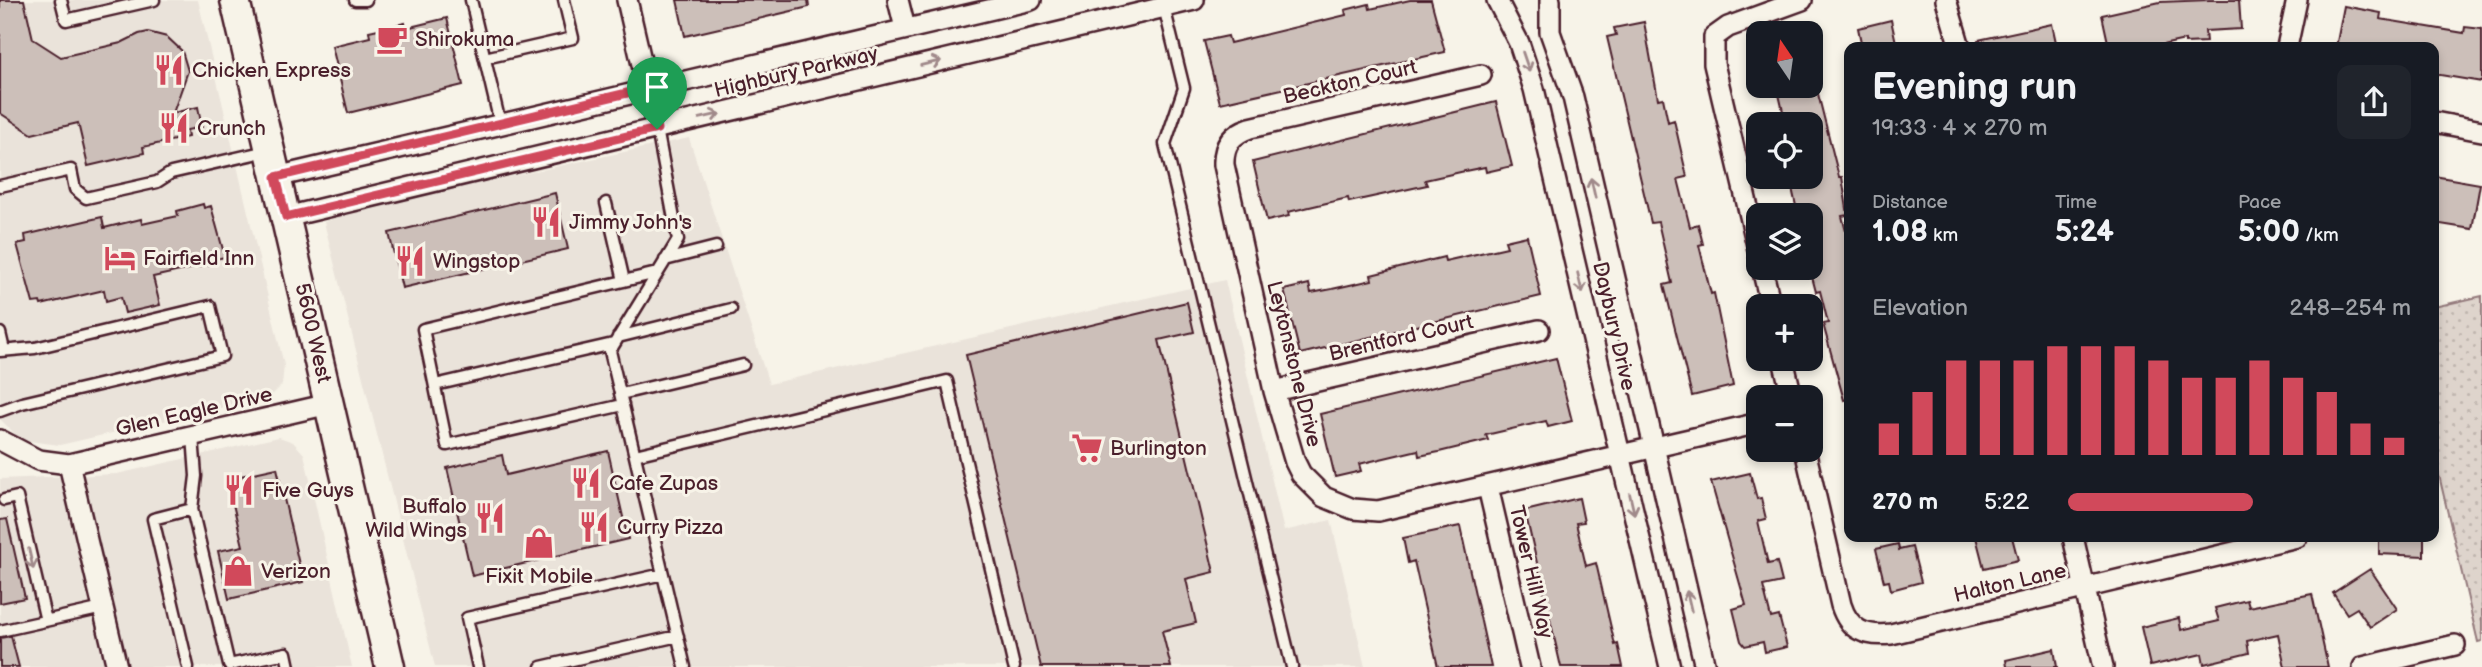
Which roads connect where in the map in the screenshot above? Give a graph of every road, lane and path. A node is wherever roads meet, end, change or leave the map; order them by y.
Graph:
1 (61, 0) edge
2 (154, 0) edge
3 (235, 0) edge
4 (355, 0) edge
5 (366, 0) edge
6 (471, 0) edge
7 (564, 0) edge
8 (627, 0) edge
9 (898, 0) edge
10 (1031, 0) edge
11 (1194, 0) edge
12 (1497, 0) edge
13 (1550, 0) edge
14 (1802, 0) edge
15 (1946, 0) edge
16 (2297, 0) edge
17 (139, 2) edge
18 (1163, 4) edge
19 (905, 29) junction
20 (1959, 42) edge
21 (2288, 42) edge
22 (485, 58) junction
23 (1482, 75) dead end
24 (648, 88) junction
25 (500, 123) junction
26 (2439, 123) edge
27 (657, 129) junction
28 (2482, 131) edge
29 (1231, 139) joint
30 (270, 150) junction
31 (276, 177) junction
32 (0, 186) edge
33 (606, 203) dead end
34 (1747, 203) edge
35 (286, 217) junction
36 (716, 247) dead end
37 (665, 260) junction
38 (657, 273) junction
39 (624, 281) junction
40 (731, 309) dead end
41 (1539, 330) dead end
42 (0, 333) edge
43 (615, 341) junction
44 (2, 350) edge
45 (743, 365) dead end
46 (435, 385) junction
47 (1274, 391) junction
48 (622, 399) junction
49 (329, 404) junction
50 (0, 411) edge
51 (1746, 426) edge
52 (193, 436) junction
53 (0, 440) edge
54 (1653, 448) junction
55 (635, 455) junction
56 (1621, 456) junction
57 (1808, 462) edge
58 (69, 464) junction
59 (1488, 487) junction
60 (4, 500) dead end
61 (192, 509) junction
62 (2074, 542) edge
63 (2277, 542) edge
64 (663, 574) junction
65 (2085, 589) junction
66 (103, 608) junction
67 (46, 621) junction
68 (0, 631) edge
69 (678, 636) junction
70 (2455, 645) dead end
71 (225, 666) edge
72 (117, 667) edge
73 (188, 667) edge
74 (289, 667) edge
75 (390, 667) edge
76 (478, 667) edge
77 (541, 667) edge
78 (685, 667) edge
79 (1014, 667) edge
80 (1292, 667) edge
81 (1530, 667) edge
82 (1670, 667) edge
83 (1705, 667) edge
84 (2104, 667) edge
85 (2363, 667) edge

1 - 17 lane
2 - 17 lane
3 - 30 main road, 5600 West
4 - 5 lane
6 - 22 lane
7 - 22 lane
8 - 24 street
9 - 19 street
10 - 19 street, Highbury Parkway
11 - 18 street, Highbury Parkway
12 -> 56 street, Daybury Drive
54 -> 13 street, Daybury Drive
14 - 34 street
15 - 20 street
16 - 21 street
27 -> 18 street, Highbury Parkway
18 - 80 lane
19 - 24 street, Highbury Parkway
22 - 25 lane
23 - 29 street, Beckton Court
24 - 25 street, Highbury Parkway
24 - 27 street
25 - 31 street, Highbury Parkway
26 - 28 street
27 - 35 street, Highbury Parkway
27 - 37 lane
29 - 47 street, Leytonstone Drive
30 - 31 main road, 5600 West
30 - 32 lane
31 - 35 main road, 5600 West
33 - 39 lane
35 - 49 main road, 5600 West
36 - 37 lane
37 - 38 lane
38 - 39 lane
38 - 43 lane
39 - 46 lane
40 - 43 lane
41 - 47 street, Brentford Court
42 - 44 lane
43 - 46 lane
43 - 48 lane
44 - 50 lane
45 - 48 lane
46 - 48 lane
47 - 59 street, Leytonstone Drive
48 - 55 lane
49 - 52 street, Glen Eagle Drive
49 - 75 main road, 5600 West
51 - 54 street, Leytonstone Drive
52 - 58 street, Glen Eagle Drive
52 - 61 lane
53 - 58 street, Glen Eagle Drive
54 - 56 street, Leytonstone Drive
83 -> 54 street, Daybury Drive
55 - 64 lane
55 - 79 lane
56 - 59 street, Leytonstone Drive
56 -> 82 street, Daybury Drive
57 - 65 street, Halton Lane
58 - 66 street
59 - 81 street, Tower Hill Way
60 -> 67 lane
61 - 71 lane
61 - 73 lane
62 - 65 street
63 - 65 street, Halton Lane
64 - 69 lane
64 - 76 lane
65 - 84 street
66 - 67 lane
66 - 72 street
67 - 68 lane
69 - 77 lane
69 - 78 lane
70 - 85 street
71 - 74 lane

